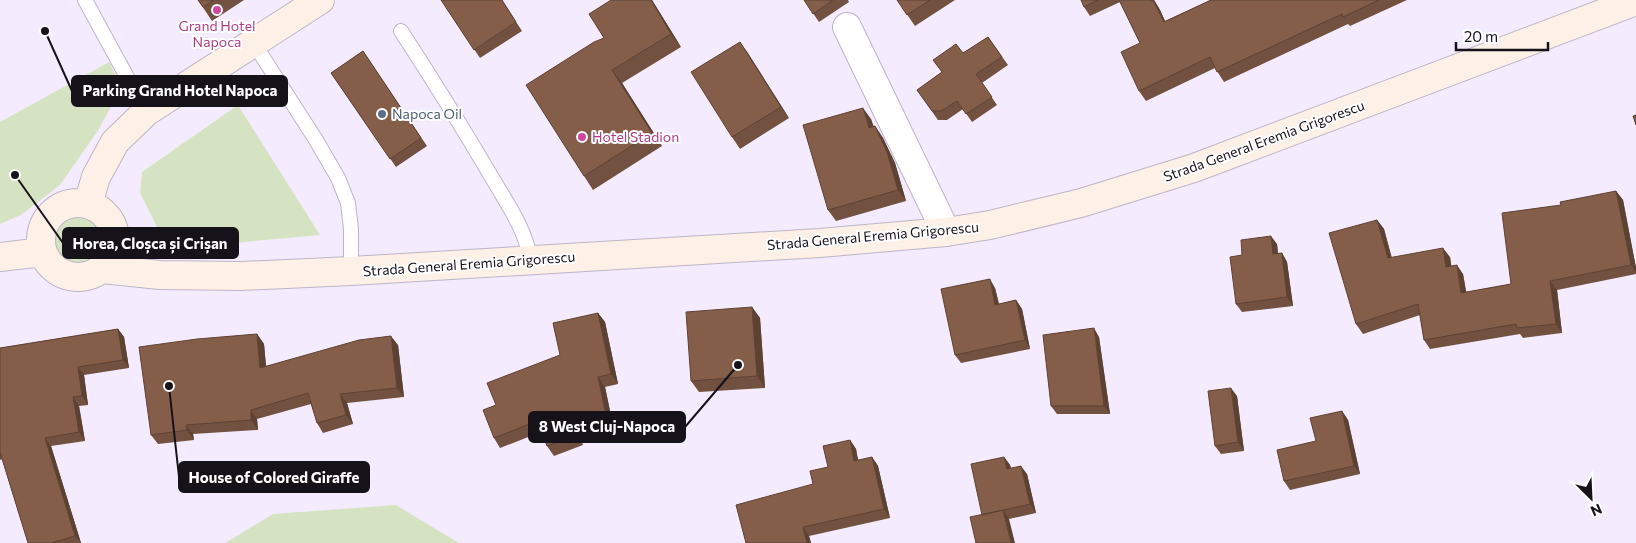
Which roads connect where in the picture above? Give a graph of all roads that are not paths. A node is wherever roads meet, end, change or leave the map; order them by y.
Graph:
1 (84, 0) edge
2 (320, 0) edge
3 (1636, 1) edge
4 (847, 27) dead end
5 (401, 31) dead end
6 (253, 42) junction
7 (146, 112) junction
8 (88, 204) junction
9 (946, 232) junction
10 (42, 252) junction
11 (0, 258) edge
12 (530, 260) junction
13 (102, 269) junction
14 (351, 271) junction

1 - 7 lane
2 - 6 main road
3 - 9 main road, Strada General Eremia Grigorescu
4 - 9 street
5 - 12 lane
6 - 7 main road
6 - 14 lane
7 - 8 main road
8 - 10 main road
8 - 13 main road
9 - 12 main road, Strada General Eremia Grigorescu
10 - 11 main road
10 - 13 main road
12 - 14 main road, Strada General Eremia Grigorescu
13 - 14 main road, Strada General Eremia Grigorescu

